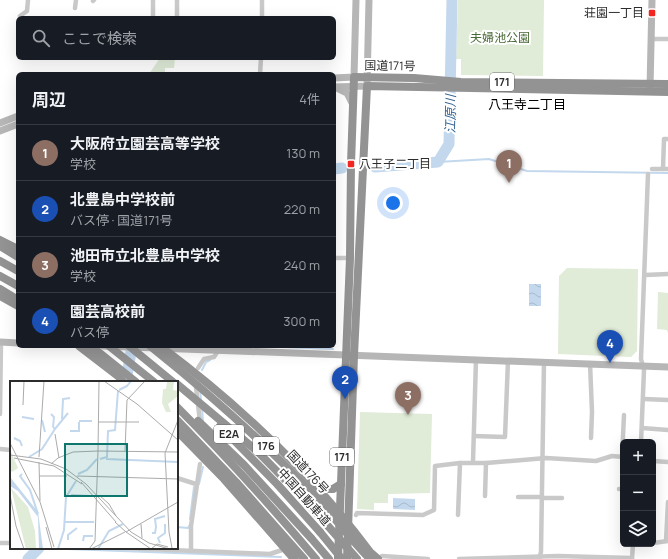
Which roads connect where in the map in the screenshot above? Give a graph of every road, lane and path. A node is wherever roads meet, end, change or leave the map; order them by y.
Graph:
1 (28, 0) edge
2 (76, 0) edge
3 (153, 0) edge
4 (177, 0) edge
5 (262, 0) edge
6 (356, 0) edge
7 (369, 0) edge
8 (652, 0) edge
9 (75, 8) dead end
10 (20, 16) dead end
11 (153, 16) edge
12 (177, 16) edge
13 (262, 16) edge
14 (651, 39) junction
15 (668, 40) edge
16 (261, 60) edge
17 (260, 72) edge
18 (336, 78) edge
19 (354, 82) junction
20 (367, 82) junction
21 (668, 84) edge
22 (336, 86) edge
23 (336, 88) edge
24 (650, 88) junction
25 (668, 92) edge
26 (353, 106) junction
27 (16, 117) edge
28 (0, 123) edge
29 (16, 125) edge
30 (0, 130) edge
31 (668, 139) edge
32 (652, 169) dead end
33 (665, 169) edge
34 (648, 174) dead end
35 (0, 240) edge
36 (0, 246) edge
37 (16, 249) edge
38 (16, 255) edge
39 (336, 258) edge
40 (350, 258) junction
41 (0, 261) edge
42 (16, 270) edge
43 (668, 274) edge
44 (645, 275) junction
45 (0, 276) edge
46 (16, 285) edge
47 (0, 290) edge
48 (0, 296) edge
49 (16, 299) edge
50 (16, 305) edge
51 (1, 342) edge
52 (16, 343) edge
53 (82, 348) edge
54 (94, 348) edge
55 (112, 348) edge
56 (132, 348) edge
57 (152, 348) edge
58 (163, 348) edge
59 (206, 348) edge
60 (218, 351) junction
61 (350, 355) junction
62 (476, 359) junction
63 (508, 360) junction
64 (544, 362) junction
65 (590, 363) junction
66 (642, 365) junction
67 (668, 367) edge
68 (198, 368) dead end
69 (121, 381) edge
70 (135, 381) edge
71 (152, 381) edge
72 (173, 381) edge
73 (178, 385) edge
74 (178, 386) edge
75 (196, 387) dead end
76 (644, 399) junction
77 (668, 400) edge
78 (178, 402) edge
79 (178, 408) edge
80 (0, 414) edge
81 (624, 415) dead end
82 (178, 421) edge
83 (642, 428) junction
84 (668, 430) edge
85 (178, 432) edge
86 (474, 436) junction
87 (591, 438) dead end
88 (202, 439) dead end
89 (623, 439) edge
90 (641, 439) edge
91 (0, 449) edge
92 (10, 450) edge
93 (620, 457) edge
94 (542, 459) junction
95 (656, 461) edge
96 (473, 462) junction
97 (668, 462) edge
98 (460, 463) junction
99 (486, 463) junction
100 (200, 464) dead end
101 (178, 478) edge
102 (196, 484) junction
103 (341, 484) junction
104 (319, 489) junction
105 (485, 496) dead end
106 (518, 497) dead end
107 (542, 497) junction
108 (562, 498) dead end
109 (668, 502) edge
110 (340, 514) junction
111 (356, 515) dead end
112 (458, 515) dead end
113 (349, 523) junction
114 (667, 541) edge
115 (656, 542) edge
116 (633, 547) edge
117 (145, 549) edge
118 (285, 549) junction
119 (190, 551) junction
120 (539, 557) edge
121 (571, 557) edge
122 (382, 558) edge
123 (632, 558) edge
124 (294, 559) edge
125 (304, 559) edge
126 (316, 559) edge
127 (329, 559) edge
128 (338, 559) edge
129 (342, 559) edge
130 (347, 559) edge
131 (357, 559) edge
132 (370, 559) edge
133 (428, 559) edge
134 (459, 559) edge

1 - 10 street
2 - 9 street
3 - 11 street
4 - 12 street
5 - 13 street
6 - 19 street
7 - 20 street
8 - 14 street
14 - 15 street
14 - 24 street
16 - 17 street
18 - 19 street
19 - 20 highway, 国道171号 / 171
19 - 22 street
19 - 26 highway, 国道171号 / 171
20 - 24 highway, 国道171号 / 171
20 - 61 highway, 国道171号 / 171
21 - 24 highway, 国道171号 / 171
23 - 26 street
24 - 25 highway, 国道171号 / 171
26 - 40 highway, 国道171号 / 171
27 - 28 street
29 - 30 street
31 - 33 street
32 - 33 street
34 - 44 street
35 - 37 highway
36 - 38 highway
39 - 40 street
40 - 61 highway, 国道171号 / 171
41 - 42 highway
43 - 44 street
44 - 66 street
45 - 46 highway
47 - 49 highway
48 - 50 highway
51 - 52 street
51 - 80 street
53 - 69 highway
54 - 70 highway
55 - 71 highway, bridge
56 - 72 highway
57 - 132 highway, 国道176号 / 176, bridge
58 - 104 highway
59 - 60 street
60 - 61 street
60 - 68 street
61 - 62 street
61 - 103 highway, 国道171号 / 171
61 - 113 highway, 国道171号 / 171
62 - 63 street
62 - 86 street
63 - 64 street
63 - 86 street
64 - 65 street
64 - 94 street
65 - 66 street
65 - 87 street
66 - 67 street
66 - 76 street
73 - 131 highway, bridge
74 - 129 highway, 中国自動車道 / E2A, bridge
75 - 88 street
76 - 77 street
76 - 83 street
78 - 127 highway, 中国自動車道 / E2A, bridge
79 - 126 highway, bridge
81 - 89 street
82 - 125 highway, bridge
83 - 84 street
83 - 90 street
85 - 118 highway
86 - 96 street
91 - 92 street
93 - 94 street
94 - 99 street
94 - 107 street
95 - 97 street
96 - 98 street
96 - 99 street
98 - 111 street
98 - 112 street
99 - 105 street
100 - 102 street
101 - 102 street
102 - 119 street
103 - 104 highway
103 - 110 highway, 国道171号 / 171
104 - 110 highway
106 - 107 street
107 - 108 street
107 - 120 street
109 - 114 street
110 - 113 highway
110 - 128 highway, 国道171号 / 171
113 - 122 highway
113 - 130 highway, 国道171号 / 171
114 - 115 street
116 - 123 street
117 - 119 street
118 - 119 street
118 - 124 highway
120 - 121 street
120 - 134 street
121 - 123 street
122 - 133 street

